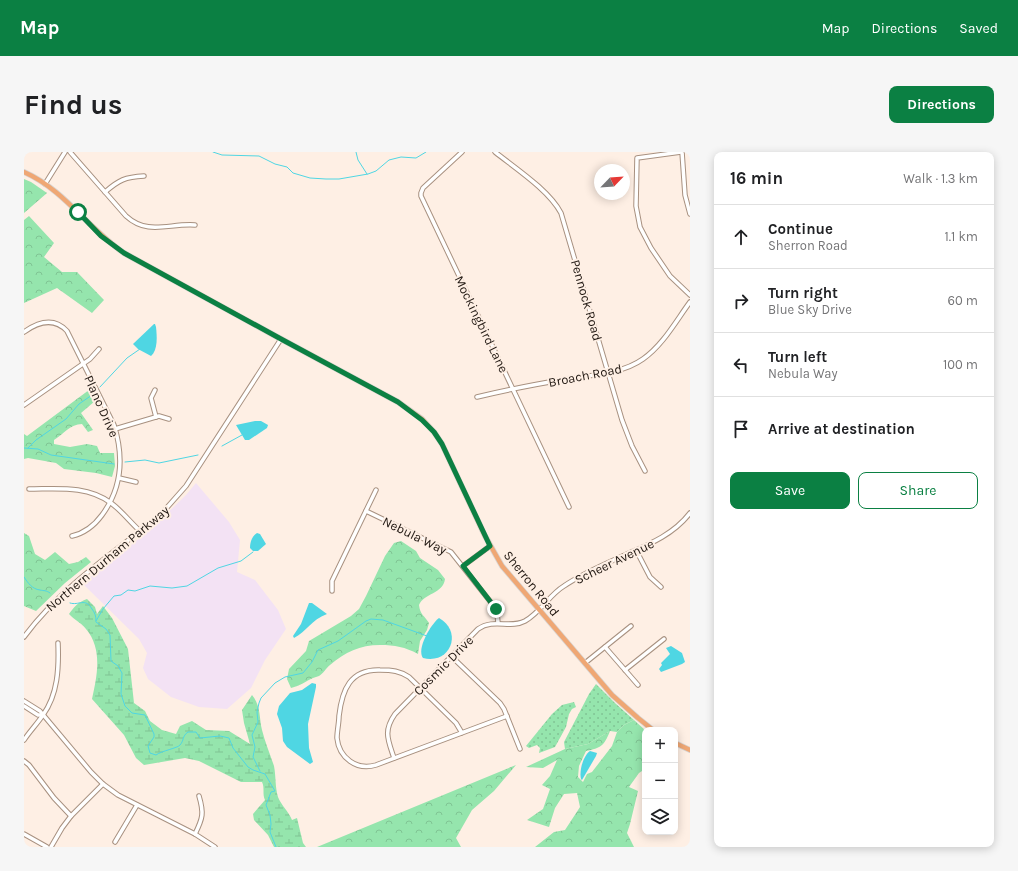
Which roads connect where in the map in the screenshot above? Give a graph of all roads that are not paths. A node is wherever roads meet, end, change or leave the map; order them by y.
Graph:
1 (65, 152) edge
2 (70, 152) edge
3 (462, 152) edge
4 (495, 152) edge
5 (682, 152) edge
6 (24, 172) edge
7 (144, 176) dead end
8 (45, 184) junction
9 (105, 192) junction
10 (688, 199) edge
11 (690, 214) edge
12 (195, 225) dead end
13 (690, 295) edge
14 (690, 302) edge
15 (24, 332) edge
16 (281, 339) junction
17 (99, 349) dead end
18 (83, 364) junction
19 (608, 372) junction
20 (512, 388) junction
21 (155, 390) dead end
22 (476, 397) dead end
23 (24, 405) edge
24 (156, 417) junction
25 (169, 419) dead end
26 (115, 429) junction
27 (645, 471) dead end
28 (119, 478) junction
29 (136, 482) dead end
30 (29, 488) dead end
31 (376, 490) dead end
32 (111, 503) junction
33 (569, 507) dead end
34 (366, 511) junction
35 (690, 513) edge
36 (140, 531) junction
37 (72, 536) dead end
38 (490, 546) junction
39 (636, 550) junction
40 (463, 566) junction
41 (661, 587) dead end
42 (332, 591) dead end
43 (539, 610) junction
44 (498, 623) junction
45 (631, 626) dead end
46 (24, 636) edge
47 (664, 639) dead end
48 (58, 643) dead end
49 (605, 647) junction
50 (451, 656) junction
51 (585, 663) junction
52 (625, 670) junction
53 (638, 686) dead end
54 (420, 688) junction
55 (24, 701) edge
56 (24, 706) edge
57 (43, 715) junction
58 (507, 716) junction
59 (649, 727) edge
60 (462, 733) junction
61 (24, 740) edge
62 (678, 744) edge
63 (520, 749) dead end
64 (690, 750) edge
65 (394, 758) junction
66 (24, 762) edge
67 (103, 784) junction
68 (199, 796) dead end
69 (137, 805) junction
70 (71, 816) junction
71 (24, 834) edge
72 (195, 834) junction
73 (115, 842) dead end
74 (47, 847) edge
75 (50, 847) edge
76 (215, 847) edge

1 - 8 street
2 - 9 street
3 - 20 street, Mockingbird Lane
4 - 19 street, Pennock Road
5 - 10 street
5 - 13 street
6 - 8 main road, Sherron Road
7 - 9 street
8 - 16 main road, Sherron Road
9 - 12 street
10 - 11 street
14 - 19 street, Broach Road
15 - 18 street, Plano Drive
16 - 36 street, Northern Durham Parkway
16 - 38 main road, Sherron Road
17 - 18 street
18 - 23 street
18 - 26 street, Plano Drive
19 - 20 street, Broach Road
19 - 27 street, Pennock Road
20 - 22 street, Broach Road
20 - 33 street, Mockingbird Lane
21 - 24 street
24 - 25 street
24 - 26 street
26 - 28 street, Plano Drive
28 - 29 street
28 - 32 street, Plano Drive
30 - 32 street
31 - 34 street
32 - 36 street
32 - 37 street, Plano Drive
34 - 40 street, Nebula Way
34 - 42 street
35 - 39 street, Scheer Avenue
36 - 46 street, Northern Durham Parkway
38 - 40 street
38 - 43 main road, Sherron Road
39 - 41 street
39 - 43 street, Scheer Avenue
40 - 44 street, Nebula Way
43 - 44 street, Cosmic Drive
43 - 51 main road, Sherron Road
44 - 50 street, Cosmic Drive
45 - 49 street
47 - 52 street
48 - 57 street
49 - 51 street
49 - 52 street
50 - 54 street, Cosmic Drive
50 - 58 street
51 - 59 main road, Sherron Road
52 - 53 street
54 - 60 street
54 - 65 street, Cosmic Drive
54 - 65 street
55 - 57 street
56 - 57 street
57 - 61 street
57 - 67 street
58 - 60 street
58 - 63 street
60 - 65 street
62 - 64 main road
66 - 70 street
67 - 69 street
67 - 70 street
68 - 72 street
69 - 72 street
69 - 73 street
70 - 75 street
71 - 74 street
72 - 76 street

